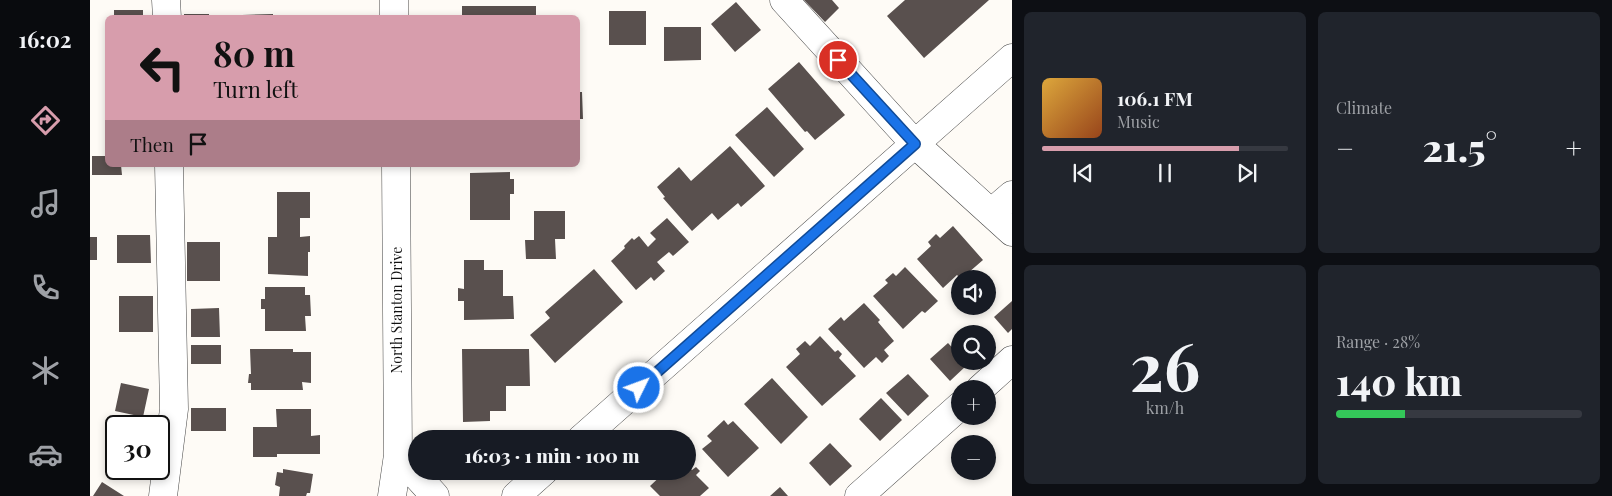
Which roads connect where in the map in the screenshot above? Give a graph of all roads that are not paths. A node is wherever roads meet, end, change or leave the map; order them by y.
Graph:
1 (166, 0) edge
2 (394, 0) edge
3 (784, 0) edge
4 (167, 15) edge
5 (394, 15) edge
6 (1012, 58) edge
7 (915, 144) junction
8 (169, 167) edge
9 (396, 167) edge
10 (1012, 195) edge
11 (991, 213) junction
12 (1012, 232) edge
13 (1012, 360) edge
14 (990, 380) edge
15 (951, 414) edge
16 (591, 430) edge
17 (398, 455) junction
18 (534, 480) edge
19 (163, 496) edge
20 (392, 496) edge
21 (434, 496) edge
22 (516, 496) edge
23 (859, 496) edge

1 - 4 street
2 - 5 street
3 - 7 street
6 - 7 street
7 - 11 street
7 - 16 street
8 - 19 street
9 - 17 street, North Stanton Drive
10 - 11 street
11 - 12 street
13 - 14 street
15 - 23 street
17 - 20 street, North Stanton Drive
17 - 21 street
18 - 22 street

